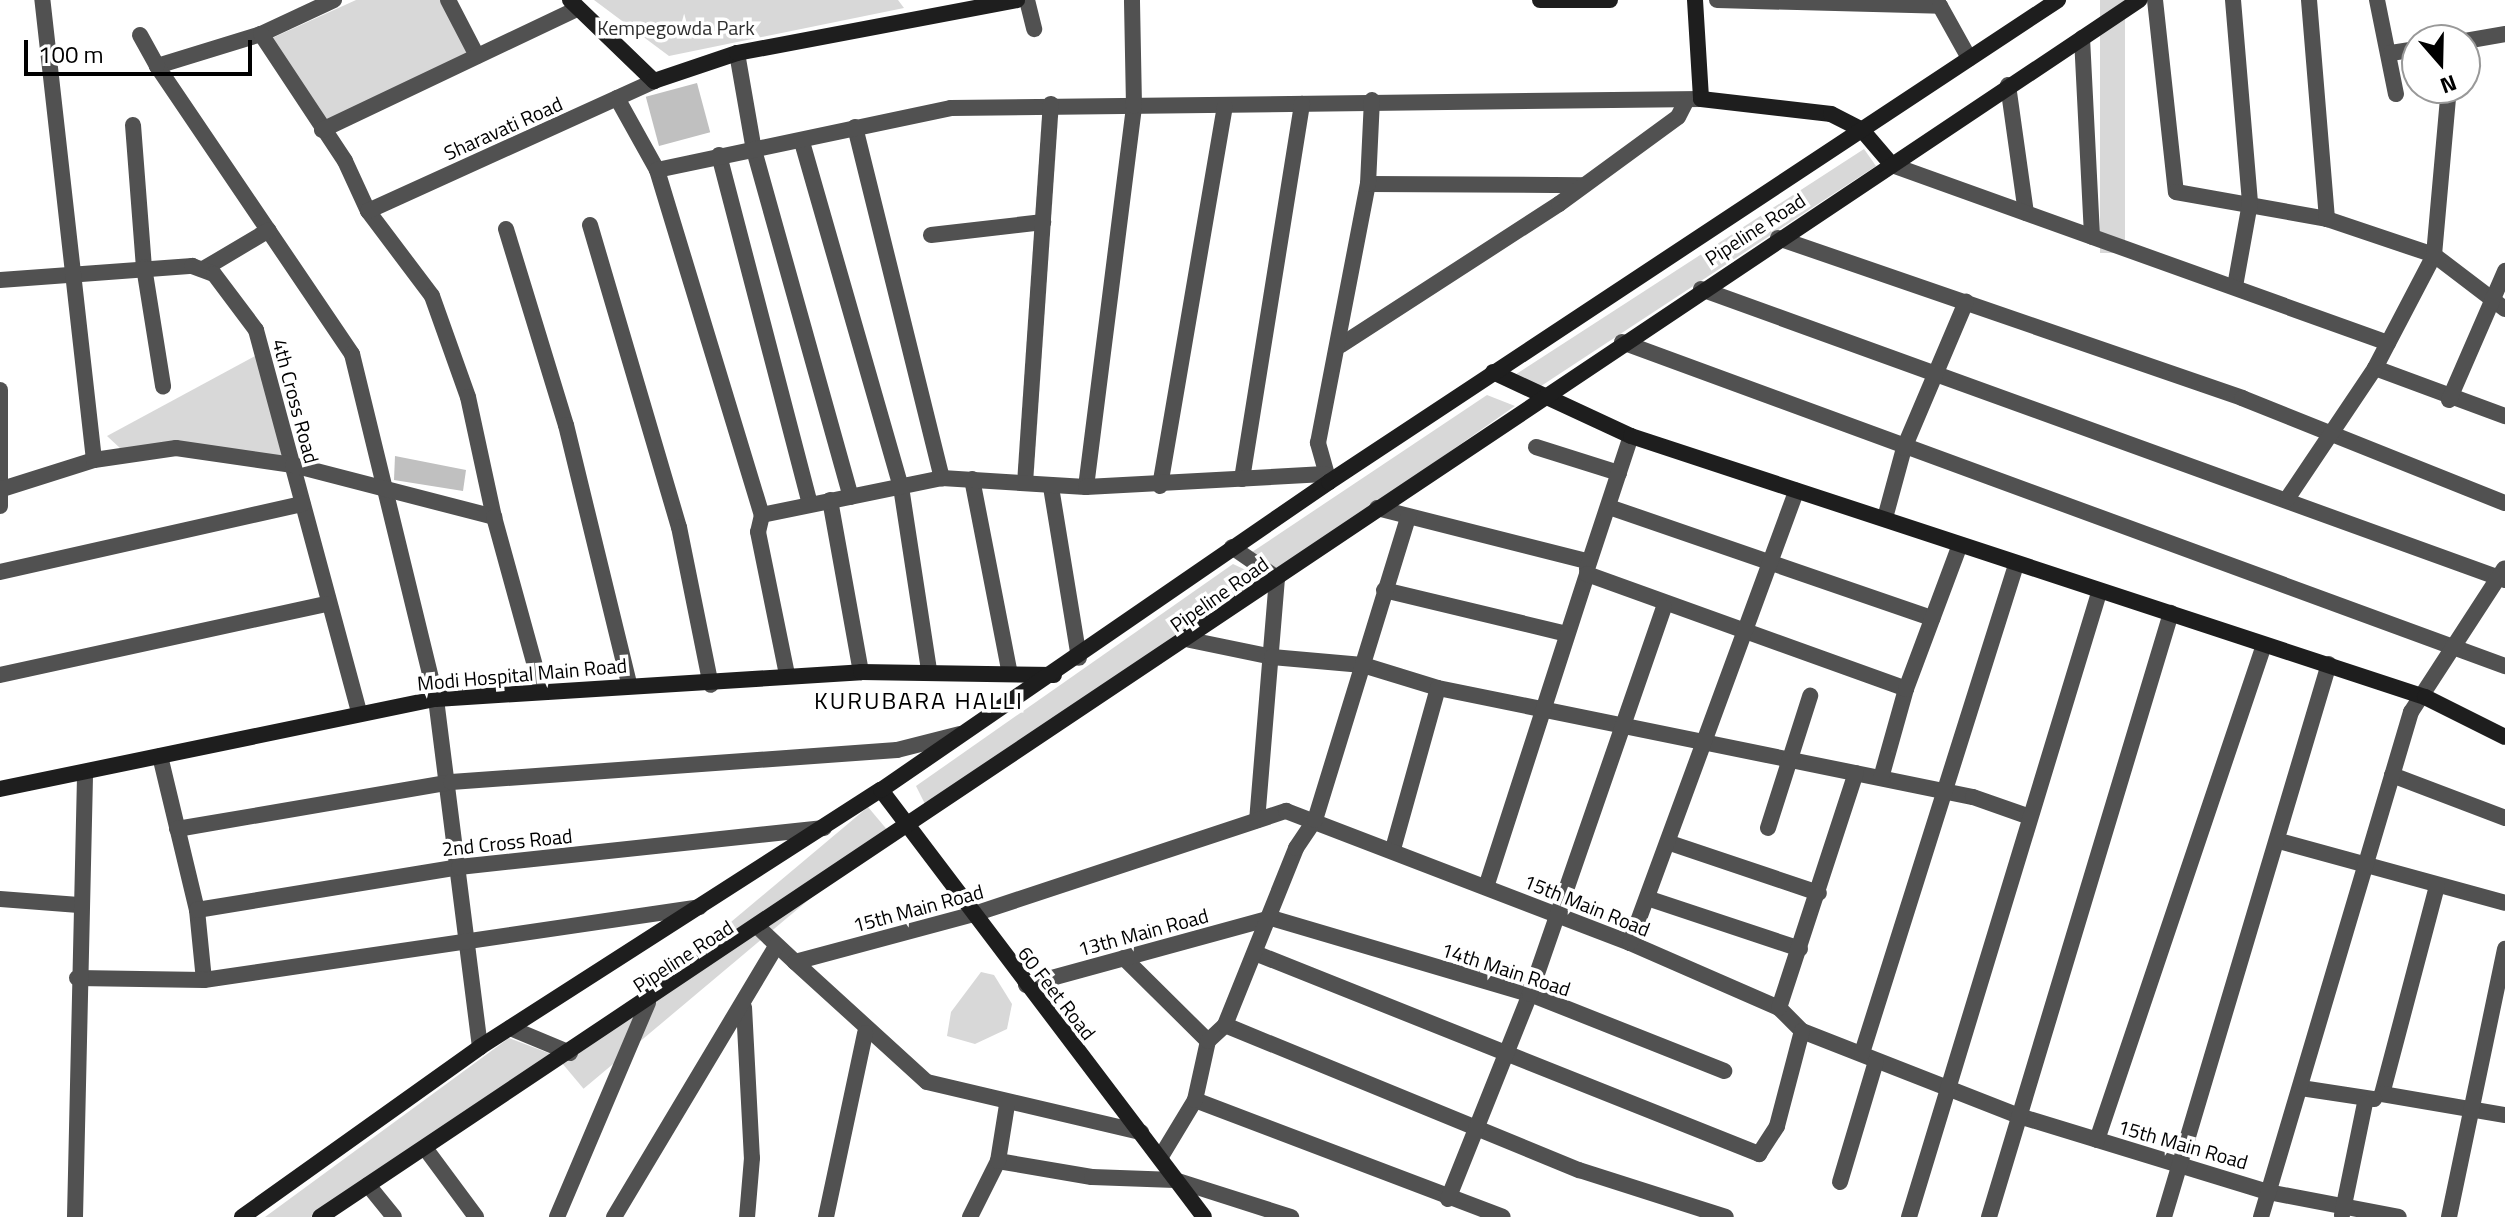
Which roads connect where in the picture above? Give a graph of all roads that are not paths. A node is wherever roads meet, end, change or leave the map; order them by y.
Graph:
1 (42, 0) edge
2 (334, 0) edge
3 (448, 0) edge
4 (1017, 0) edge
5 (1027, 0) edge
6 (1132, 0) edge
7 (1540, 0) edge
8 (1610, 0) edge
9 (1695, 0) edge
10 (1717, 0) edge
11 (2058, 0) edge
12 (2139, 0) edge
13 (2155, 0) edge
14 (2233, 0) edge
15 (2309, 0) edge
16 (2377, 0) edge
17 (1939, 3) edge
18 (574, 5) edge
19 (1034, 29) dead end
20 (261, 34) junction
21 (2505, 34) edge
22 (140, 35) dead end
23 (2082, 38) junction
24 (2481, 38) edge
25 (2401, 51) edge
26 (737, 53) junction
27 (2391, 53) junction
28 (477, 56) junction
29 (1969, 58) junction
30 (157, 66) junction
31 (654, 81) junction
32 (2008, 85) junction
33 (2396, 94) dead end
34 (617, 98) junction
35 (1372, 100) junction
36 (1693, 101) junction
37 (1051, 104) junction
38 (1302, 104) junction
39 (2448, 104) edge
40 (1134, 106) junction
41 (1225, 107) junction
42 (133, 125) dead end
43 (855, 127) junction
44 (322, 130) junction
45 (1862, 130) junction
46 (802, 142) junction
47 (754, 150) junction
48 (719, 155) junction
49 (1892, 165) junction
50 (657, 170) junction
51 (1368, 184) junction
52 (1583, 185) junction
53 (2250, 203) junction
54 (368, 211) junction
55 (2026, 213) junction
56 (2327, 219) junction
57 (1043, 222) junction
58 (590, 225) dead end
59 (506, 229) dead end
60 (269, 230) junction
61 (931, 235) dead end
62 (2092, 237) junction
63 (1778, 238) junction
64 (2434, 255) junction
65 (144, 267) junction
66 (205, 268) junction
67 (67, 271) junction
68 (2505, 271) edge
69 (0, 280) edge
70 (2235, 286) junction
71 (1701, 289) junction
72 (1966, 302) junction
73 (2499, 305) edge
74 (1622, 342) junction
75 (2388, 343) junction
76 (1341, 345) junction
77 (2375, 368) junction
78 (1493, 372) junction
79 (1933, 375) junction
80 (163, 386) dead end
81 (0, 390) edge
82 (1543, 395) junction
83 (2449, 400) junction
84 (2505, 416) edge
85 (2330, 432) junction
86 (1631, 436) junction
87 (1536, 447) dead end
88 (1904, 448) junction
89 (94, 460) junction
90 (293, 465) junction
91 (1619, 473) junction
92 (942, 478) junction
93 (1327, 478) junction
94 (972, 479) junction
95 (1242, 479) junction
96 (1025, 483) junction
97 (1160, 486) junction
98 (901, 487) junction
99 (1051, 487) junction
100 (1086, 487) junction
101 (1796, 491) junction
102 (389, 495) junction
103 (1, 497) edge
104 (851, 497) junction
105 (2287, 499) junction
106 (830, 500) junction
107 (2505, 503) edge
108 (302, 504) junction
109 (810, 504) junction
110 (1609, 507) junction
111 (1377, 508) junction
112 (762, 515) junction
113 (494, 517) junction
114 (1408, 517) junction
115 (1885, 518) junction
116 (1232, 547) junction
117 (1959, 547) junction
118 (1774, 564) junction
119 (1587, 568) junction
120 (2015, 568) junction
121 (0, 572) edge
122 (2503, 575) edge
123 (1277, 578) junction
124 (1384, 590) junction
125 (2099, 593) junction
126 (325, 604) junction
127 (1664, 608) junction
128 (2171, 613) junction
129 (1932, 618) junction
130 (1563, 633) junction
131 (1743, 633) junction
132 (1190, 640) junction
133 (2456, 644) junction
134 (2264, 645) junction
135 (1272, 657) junction
136 (1079, 658) junction
137 (2329, 664) junction
138 (1363, 665) junction
139 (2505, 666) edge
140 (1009, 669) junction
141 (929, 671) junction
142 (861, 672) junction
143 (0, 675) edge
144 (787, 675) junction
145 (1054, 675) junction
146 (629, 683) junction
147 (711, 685) junction
148 (541, 688) junction
149 (1438, 688) junction
150 (1906, 689) junction
151 (1810, 696) dead end
152 (2425, 697) junction
153 (436, 699) junction
154 (1546, 707) junction
155 (359, 712) junction
156 (1627, 725) junction
157 (965, 733) junction
158 (2505, 737) edge
159 (1705, 743) junction
160 (160, 756) junction
161 (1790, 760) junction
162 (85, 773) junction
163 (1856, 773) junction
164 (2392, 775) junction
165 (1881, 778) junction
166 (451, 782) junction
167 (0, 789) edge
168 (1940, 789) junction
169 (881, 790) junction
170 (2030, 817) junction
171 (2505, 818) edge
172 (1257, 820) junction
173 (1315, 820) junction
174 (824, 828) junction
175 (1768, 828) dead end
176 (177, 829) junction
177 (909, 829) junction
178 (2279, 841) junction
179 (1670, 843) junction
180 (1393, 849) junction
181 (459, 867) junction
182 (2362, 869) junction
183 (1487, 884) junction
184 (2437, 886) junction
185 (1819, 893) junction
186 (0, 899) edge
187 (1650, 899) junction
188 (2505, 903) edge
189 (79, 905) junction
190 (702, 906) junction
191 (197, 910) junction
192 (1559, 913) junction
193 (971, 915) junction
194 (1271, 918) junction
195 (760, 929) junction
196 (471, 943) junction
197 (1630, 943) junction
198 (776, 946) junction
199 (1800, 949) junction
200 (2505, 949) edge
201 (1255, 953) junction
202 (1124, 958) junction
203 (795, 962) junction
204 (77, 978) junction
205 (204, 980) junction
206 (1026, 985) junction
207 (1530, 994) junction
208 (648, 1003) junction
209 (744, 1007) junction
210 (1779, 1008) junction
211 (1225, 1025) junction
212 (510, 1028) junction
213 (1802, 1031) junction
214 (865, 1033) junction
215 (1208, 1041) junction
216 (480, 1047) junction
217 (570, 1053) junction
218 (1505, 1054) junction
219 (1869, 1057) junction
220 (1724, 1071) dead end
221 (1947, 1087) junction
222 (2301, 1088) junction
223 (2382, 1094) junction
224 (1195, 1100) junction
225 (2365, 1103) junction
226 (1007, 1105) junction
227 (2470, 1110) junction
228 (2505, 1115) edge
229 (2019, 1116) junction
230 (1477, 1125) junction
231 (1141, 1132) junction
232 (2097, 1140) junction
233 (425, 1148) junction
234 (1160, 1158) junction
235 (998, 1161) junction
236 (2180, 1165) junction
237 (1175, 1180) junction
238 (1840, 1182) dead end
239 (368, 1185) junction
240 (2268, 1192) junction
241 (1448, 1199) junction
242 (2343, 1212) edge
243 (75, 1217) edge
244 (242, 1217) edge
245 (320, 1217) edge
246 (394, 1217) edge
247 (476, 1217) edge
248 (559, 1217) edge
249 (614, 1217) edge
250 (747, 1217) edge
251 (826, 1217) edge
252 (970, 1217) edge
253 (1204, 1217) edge
254 (1291, 1217) edge
255 (1503, 1217) edge
256 (1726, 1217) edge
257 (1909, 1217) edge
258 (1989, 1217) edge
259 (2164, 1217) edge
260 (2261, 1217) edge
261 (2399, 1217) edge
262 (2449, 1217) edge

1 - 67 street
2 - 20 street
3 - 28 street
4 - 26 main road
5 - 19 street
6 - 40 street
7 - 8 main road
9 - 36 main road
10 - 17 street
11 - 29 main road, Pipeline Road
12 - 23 main road, Pipeline Road
13 - 53 street
14 - 53 street
15 - 56 street
16 - 27 street
17 - 29 street
18 - 28 street
18 - 31 main road
20 - 30 street
20 - 44 street
21 - 24 street
22 - 30 street
23 - 32 main road, Pipeline Road
23 - 62 street
25 - 27 street
26 - 31 main road
26 - 47 street
27 - 33 street
28 - 44 street
29 - 45 main road, Pipeline Road
30 - 60 street
31 - 34 street, Sharavati Road
32 - 49 main road, Pipeline Road
32 - 55 street
34 - 50 street
34 - 54 street, Sharavati Road
35 - 36 street
35 - 38 street
35 - 51 street
36 - 45 main road
36 - 52 street
37 - 40 street
37 - 43 street
37 - 57 street
38 - 41 street
38 - 95 street
39 - 64 street
40 - 41 street
40 - 100 street
41 - 97 street
42 - 65 street
43 - 46 street
43 - 92 street
44 - 54 street
45 - 49 main road
45 - 78 main road, Pipeline Road
46 - 47 street
46 - 98 street
47 - 48 street
47 - 104 street
48 - 50 street
48 - 109 street
49 - 55 street
49 - 63 main road, Pipeline Road
50 - 112 street
51 - 52 street
51 - 76 street
52 - 76 street
53 - 56 street
53 - 70 street
54 - 113 street
55 - 62 street
56 - 64 street
57 - 61 street
57 - 96 street
58 - 147 street
59 - 146 street
60 - 66 street
60 - 102 street
62 - 70 street
63 - 71 main road, Pipeline Road
63 - 72 street
64 - 73 street
64 - 75 street
65 - 66 street
65 - 67 street
65 - 80 street
66 - 90 street, 4th Cross Road
67 - 69 street
67 - 89 street
68 - 73 street
70 - 75 street
71 - 74 main road, Pipeline Road
71 - 79 street
72 - 79 street
72 - 85 street
73 - 83 street
74 - 82 main road, Pipeline Road
74 - 88 street
75 - 77 street
76 - 93 street
77 - 83 street
77 - 85 street
78 - 82 main road
78 - 93 main road, Pipeline Road
79 - 88 street
79 - 105 street
81 - 103 street
82 - 86 main road
82 - 111 main road, Pipeline Road
83 - 84 street
85 - 105 street
85 - 107 street
86 - 91 street
86 - 101 main road
87 - 91 street
88 - 115 street
88 - 133 street
89 - 90 street
89 - 103 street
90 - 102 street
90 - 108 street, 4th Cross Road
91 - 110 street
92 - 94 street
92 - 98 street
93 - 95 street
93 - 116 main road, Pipeline Road
94 - 96 street
94 - 140 street
95 - 97 street
96 - 99 street
97 - 100 street
98 - 104 street
98 - 141 street
99 - 100 street
99 - 136 street
101 - 115 main road
101 - 118 street
102 - 113 street
102 - 153 street
104 - 106 street
105 - 122 street
106 - 109 street
106 - 142 street
108 - 121 street
108 - 126 street, 4th Cross Road
109 - 112 street
110 - 118 street
110 - 119 street
111 - 114 street
111 - 123 main road, Pipeline Road
112 - 144 street
113 - 148 street
114 - 119 street
114 - 124 street
115 - 117 main road
116 - 123 street
116 - 136 main road, Pipeline Road
117 - 120 main road
117 - 129 street
118 - 129 street
118 - 131 street
119 - 127 street
119 - 130 street
120 - 125 main road
120 - 168 street
122 - 133 street
123 - 132 main road, Pipeline Road
123 - 135 street
124 - 130 street
124 - 138 street
125 - 128 main road
125 - 170 street
126 - 143 street
126 - 155 street, 4th Cross Road
127 - 131 street
127 - 156 street
128 - 134 main road
128 - 229 street
129 - 150 street
130 - 154 street
131 - 150 street
131 - 159 street
132 - 135 street
132 - 177 main road, Pipeline Road
133 - 139 street
133 - 152 street
134 - 137 main road
134 - 232 street
135 - 138 street
135 - 172 street
136 - 145 main road, Pipeline Road
137 - 152 main road
137 - 178 street
138 - 149 street
138 - 173 street
140 - 141 main road, Modi Hospital Main Road
140 - 145 main road, Modi Hospital Main Road
141 - 142 main road, Modi Hospital Main Road
142 - 144 main road, Modi Hospital Main Road
144 - 147 main road, Modi Hospital Main Road
145 - 157 main road, Pipeline Road
146 - 147 main road, Modi Hospital Main Road
146 - 148 main road, Modi Hospital Main Road
148 - 153 main road, Modi Hospital Main Road
149 - 154 street
149 - 180 street
150 - 165 street
151 - 161 street
152 - 158 main road
152 - 164 street
153 - 155 main road, Modi Hospital Main Road
153 - 166 street
154 - 156 street
154 - 183 street
155 - 160 main road, Modi Hospital Main Road
156 - 159 street
156 - 192 street
157 - 166 street
157 - 169 main road, Pipeline Road
159 - 161 street
159 - 179 street
160 - 162 main road, Modi Hospital Main Road
160 - 176 street
161 - 163 street
161 - 175 street
162 - 167 main road, Modi Hospital Main Road
162 - 189 street
163 - 165 street
163 - 185 street
164 - 171 street
164 - 182 street
165 - 168 street
166 - 176 street
166 - 181 street
168 - 170 street
168 - 219 street
169 - 174 main road, Pipeline Road
169 - 177 main road, 60 Feet Road
170 - 221 street
172 - 173 street, 15th Main Road
172 - 193 street, 15th Main Road
173 - 180 street, 15th Main Road
173 - 194 street
174 - 181 street, 2nd Cross Road
174 - 190 main road, Pipeline Road
176 - 191 street
177 - 193 main road, 60 Feet Road
177 - 195 main road, Pipeline Road
178 - 182 street
178 - 236 street
179 - 185 street
179 - 187 street
180 - 183 street, 15th Main Road
181 - 191 street, 2nd Cross Road
181 - 196 street
182 - 184 street
182 - 222 street
183 - 192 street, 15th Main Road
184 - 188 street
184 - 223 street
185 - 199 street
186 - 189 street
187 - 197 street
187 - 199 street
189 - 204 street
190 - 196 street
190 - 212 main road, Pipeline Road
191 - 205 street
192 - 197 street, 15th Main Road
192 - 207 street
193 - 203 street, 15th Main Road
193 - 206 main road, 60 Feet Road
194 - 201 street
194 - 202 street, 13th Main Road
194 - 207 street, 14th Main Road
195 - 198 street
195 - 208 main road, Pipeline Road
196 - 205 street
196 - 216 street
197 - 210 street, 15th Main Road
198 - 203 street
198 - 209 street
199 - 210 street
200 - 227 street
201 - 211 street
201 - 218 street
202 - 206 street, 13th Main Road
202 - 215 street
203 - 214 street
204 - 205 street
204 - 243 street
206 - 231 main road, 60 Feet Road
207 - 218 street
207 - 220 street, 14th Main Road
208 - 217 main road, Pipeline Road
208 - 248 street
209 - 249 street
209 - 250 street
210 - 213 street, 15th Main Road
211 - 215 street
211 - 230 street
212 - 216 main road, Pipeline Road
212 - 217 street
213 - 218 street
213 - 219 street, 15th Main Road
214 - 226 street
214 - 251 street
215 - 224 street
216 - 244 main road, Pipeline Road
217 - 233 main road, Pipeline Road
218 - 230 street
219 - 221 street, 15th Main Road
219 - 238 street
221 - 229 street, 15th Main Road
221 - 257 street
222 - 225 street
222 - 240 street
223 - 225 street
223 - 227 street
224 - 234 street
224 - 241 street
225 - 242 street
226 - 231 street
226 - 235 street
227 - 228 street
227 - 262 street
229 - 232 street, 15th Main Road
229 - 258 street
230 - 241 street
230 - 256 street
231 - 234 main road, 60 Feet Road
232 - 236 street, 15th Main Road
233 - 239 main road, Pipeline Road
233 - 247 street
234 - 237 main road, 60 Feet Road
235 - 237 street
235 - 252 street
236 - 240 street, 15th Main Road
236 - 259 street
237 - 253 main road, 60 Feet Road
237 - 254 street
239 - 245 main road, Pipeline Road
239 - 246 street
240 - 242 street, 15th Main Road
240 - 260 street
241 - 255 street
242 - 261 street, 15th Main Road

